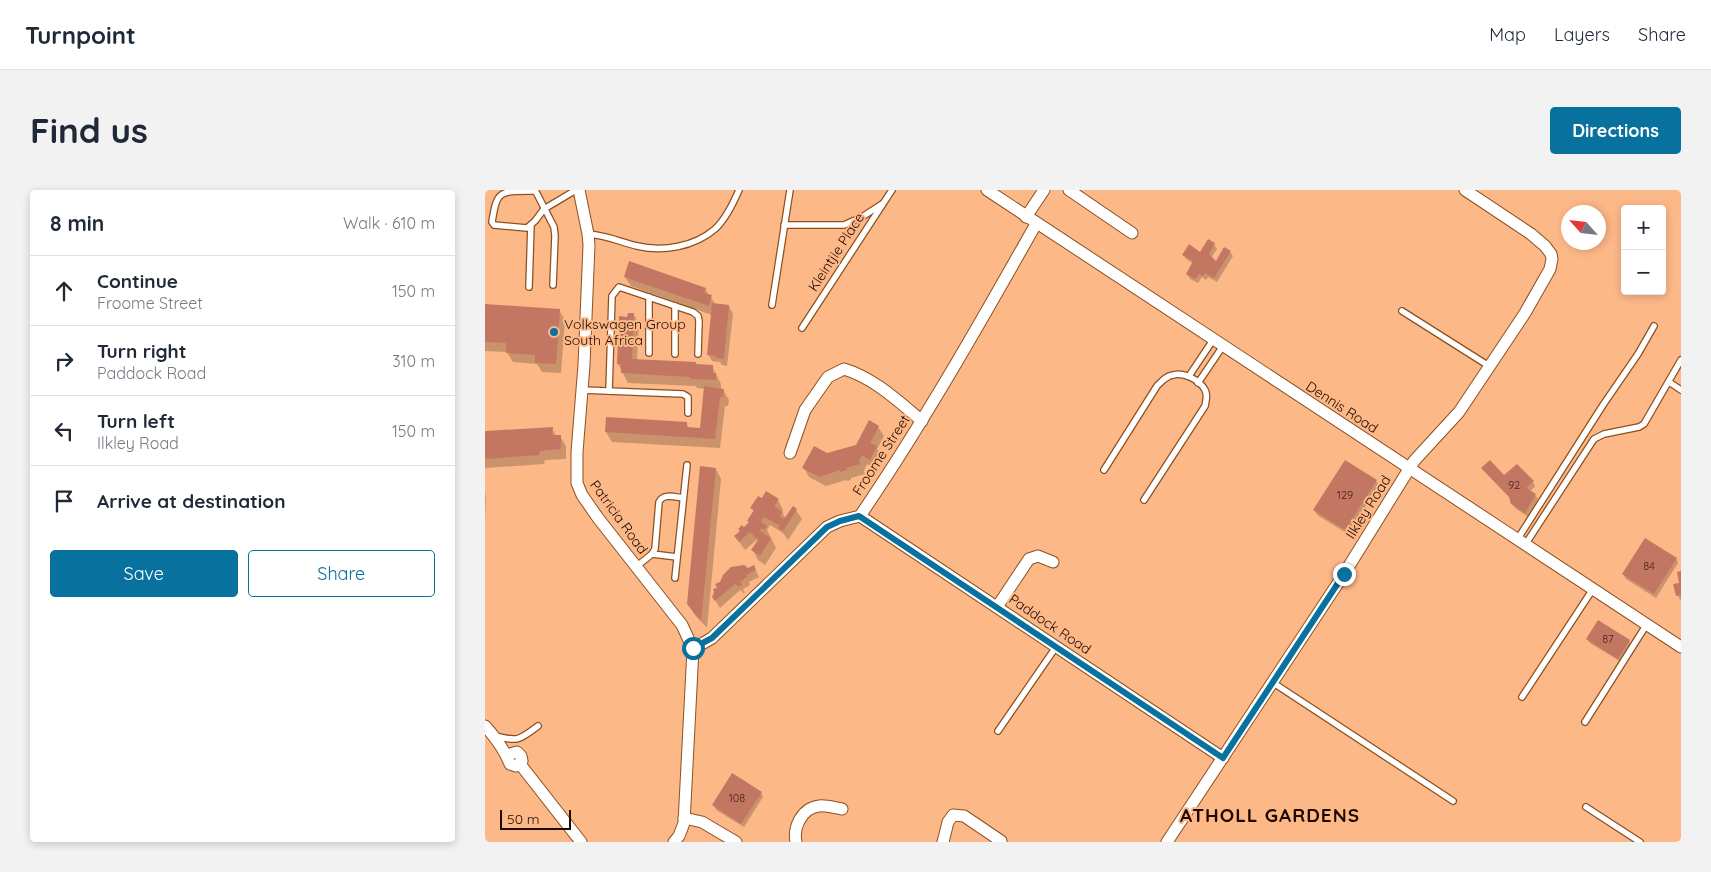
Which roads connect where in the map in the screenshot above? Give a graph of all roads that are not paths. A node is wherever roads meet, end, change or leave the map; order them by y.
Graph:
1 (535, 190) edge
2 (577, 190) edge
3 (739, 190) edge
4 (790, 190) edge
5 (892, 190) edge
6 (987, 190) edge
7 (1045, 190) edge
8 (1069, 190) edge
9 (1465, 190) edge
10 (884, 203) junction
11 (545, 209) junction
12 (1026, 217) junction
13 (1037, 224) junction
14 (531, 225) junction
15 (784, 225) junction
16 (1132, 233) dead end
17 (588, 234) junction
18 (553, 285) dead end
19 (529, 287) dead end
20 (649, 297) junction
21 (772, 305) dead end
22 (675, 306) junction
23 (1402, 311) dead end
24 (1654, 326) dead end
25 (801, 328) dead end
26 (1218, 343) junction
27 (649, 353) dead end
28 (675, 354) dead end
29 (698, 354) dead end
30 (1681, 360) edge
31 (1489, 366) junction
32 (1189, 376) junction
33 (1669, 382) junction
34 (1198, 383) junction
35 (582, 390) junction
36 (1681, 390) edge
37 (609, 392) junction
38 (688, 413) dead end
39 (922, 420) junction
40 (790, 454) dead end
41 (687, 465) dead end
42 (1104, 470) dead end
43 (1409, 470) junction
44 (683, 498) junction
45 (1144, 500) dead end
46 (859, 516) junction
47 (1521, 542) junction
48 (652, 554) junction
49 (677, 557) junction
50 (1053, 562) dead end
51 (637, 566) junction
52 (675, 578) dead end
53 (1593, 589) junction
54 (997, 606) junction
55 (1647, 624) junction
56 (1056, 647) junction
57 (1681, 647) edge
58 (693, 648) junction
59 (1272, 682) junction
60 (1522, 697) dead end
61 (1585, 722) dead end
62 (485, 726) edge
63 (538, 726) dead end
64 (999, 731) dead end
65 (495, 738) junction
66 (1223, 758) junction
67 (1453, 801) dead end
68 (1586, 807) dead end
69 (842, 810) dead end
70 (684, 818) junction
71 (1001, 841) dead end
72 (581, 842) edge
73 (674, 842) edge
74 (735, 842) edge
75 (796, 842) edge
76 (943, 842) edge
77 (1167, 842) edge
78 (1640, 842) edge

1 - 11 lane
1 - 14 lane
2 - 11 lane
2 - 17 street, Patricia Road
3 - 17 lane
4 - 15 lane
5 - 10 lane, Kleintjie Place
6 - 12 street, Dennis Road
7 - 12 street
8 - 16 street
9 - 31 street, Ilkley Road
10 - 15 lane
10 - 25 lane, Kleintjie Place
11 - 14 lane
11 - 18 lane
12 - 13 street, Dennis Road
13 - 26 street, Dennis Road
13 - 39 street, Froome Street
14 - 19 lane
15 - 21 lane
17 - 35 street, Patricia Road
20 - 22 lane
20 - 27 lane
20 - 37 lane
22 - 28 lane
22 - 29 lane
23 - 31 lane
24 - 47 lane
26 - 32 lane
26 - 34 lane
26 - 43 street, Dennis Road
30 - 33 lane
31 - 43 street, Ilkley Road
32 - 34 lane
32 - 42 lane
33 - 36 lane
33 - 47 lane
34 - 45 lane
35 - 37 lane
35 - 51 street, Patricia Road
37 - 38 lane
39 - 40 street
39 - 46 street, Froome Street
41 - 44 lane
43 - 47 street, Dennis Road
43 - 59 street, Ilkley Road
44 - 48 lane
44 - 49 lane
46 - 54 street, Paddock Road
46 - 58 street, Froome Street
47 - 53 street, Dennis Road
48 - 49 lane
48 - 51 lane
49 - 52 lane
50 - 54 street
51 - 58 street, Patricia Road
53 - 55 street, Dennis Road
53 - 60 lane
54 - 56 street, Paddock Road
55 - 57 street, Dennis Road
55 - 61 lane
56 - 64 lane
56 - 66 street, Paddock Road
58 - 70 street, Patricia Road
59 - 66 street, Ilkley Road
59 - 67 lane
62 - 65 street
63 - 65 lane
65 - 72 street
66 - 77 street, Ilkley Road
68 - 78 lane
69 - 75 street
70 - 73 street, Patricia Road
70 - 74 street
71 - 76 street

